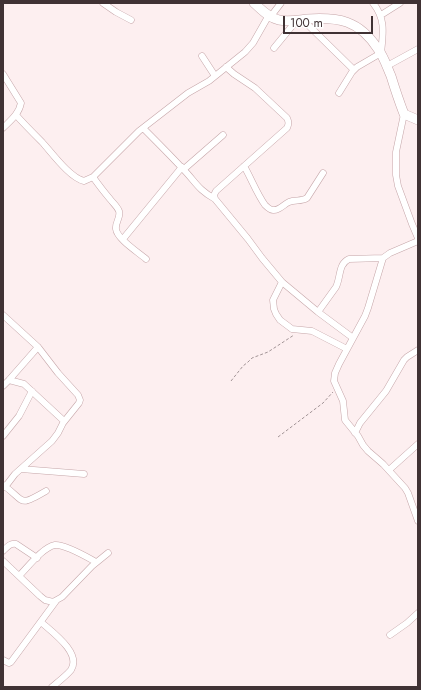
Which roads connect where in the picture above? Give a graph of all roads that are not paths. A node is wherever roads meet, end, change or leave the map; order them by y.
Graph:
1 (103, 3) edge
2 (254, 3) edge
3 (281, 3) edge
4 (373, 3) edge
5 (400, 3) edge
6 (381, 15) junction
7 (270, 16) junction
8 (131, 20) dead end
9 (300, 20) junction
10 (274, 48) dead end
11 (418, 49) edge
12 (381, 53) junction
13 (202, 56) dead end
14 (387, 66) junction
15 (226, 68) junction
16 (354, 70) junction
17 (3, 74) edge
18 (215, 76) junction
19 (339, 93) dead end
20 (404, 114) junction
21 (16, 115) junction
22 (418, 120) edge
23 (3, 128) edge
24 (142, 128) junction
25 (223, 135) dead end
26 (244, 166) junction
27 (183, 168) junction
28 (323, 173) dead end
29 (93, 177) junction
30 (215, 199) junction
31 (418, 238) edge
32 (123, 239) junction
33 (418, 241) edge
34 (146, 258) dead end
35 (383, 258) junction
36 (282, 282) junction
37 (318, 312) junction
38 (3, 315) edge
39 (352, 338) junction
40 (38, 347) junction
41 (347, 349) junction
42 (418, 350) edge
43 (9, 380) junction
44 (3, 386) edge
45 (32, 391) junction
46 (64, 421) junction
47 (355, 433) junction
48 (3, 436) edge
49 (418, 444) edge
50 (21, 469) junction
51 (389, 470) junction
52 (84, 474) dead end
53 (4, 486) edge
54 (46, 491) dead end
55 (418, 522) edge
56 (3, 551) edge
57 (108, 553) dead end
58 (37, 558) junction
59 (3, 561) edge
60 (96, 562) junction
61 (19, 576) junction
62 (56, 601) junction
63 (418, 613) edge
64 (41, 622) junction
65 (390, 635) dead end
66 (3, 660) edge
67 (52, 687) edge

1 - 8 street
2 - 7 street
3 - 7 street
4 - 6 street
5 - 6 street
6 - 12 street
7 - 9 street
7 - 15 street
9 - 10 street
9 - 12 street
9 - 16 street
11 - 14 street
12 - 14 street
12 - 16 street
13 - 18 street
14 - 20 street
15 - 18 street
15 - 26 street
16 - 19 street
17 - 21 street
18 - 24 street
20 - 22 street
20 - 31 street
21 - 23 street
21 - 29 street
24 - 27 street
24 - 29 street
25 - 27 street
26 - 28 street
26 - 30 street
27 - 30 street
27 - 32 street
29 - 32 street
30 - 36 street
32 - 34 street
33 - 35 street
35 - 37 street
35 - 39 street
36 - 37 street
36 - 41 street
37 - 39 street
38 - 40 street
39 - 41 street
40 - 43 street
40 - 46 street
41 - 47 street
42 - 47 street
43 - 44 street
43 - 45 street
45 - 46 street
45 - 48 street
46 - 50 street
47 - 51 street
49 - 51 street
50 - 52 street
50 - 53 street
51 - 55 street
53 - 54 street
56 - 58 street
57 - 60 street
58 - 60 street
58 - 61 street
59 - 61 street
60 - 62 street
61 - 62 street
62 - 64 street
63 - 65 street
64 - 66 street
64 - 67 street

